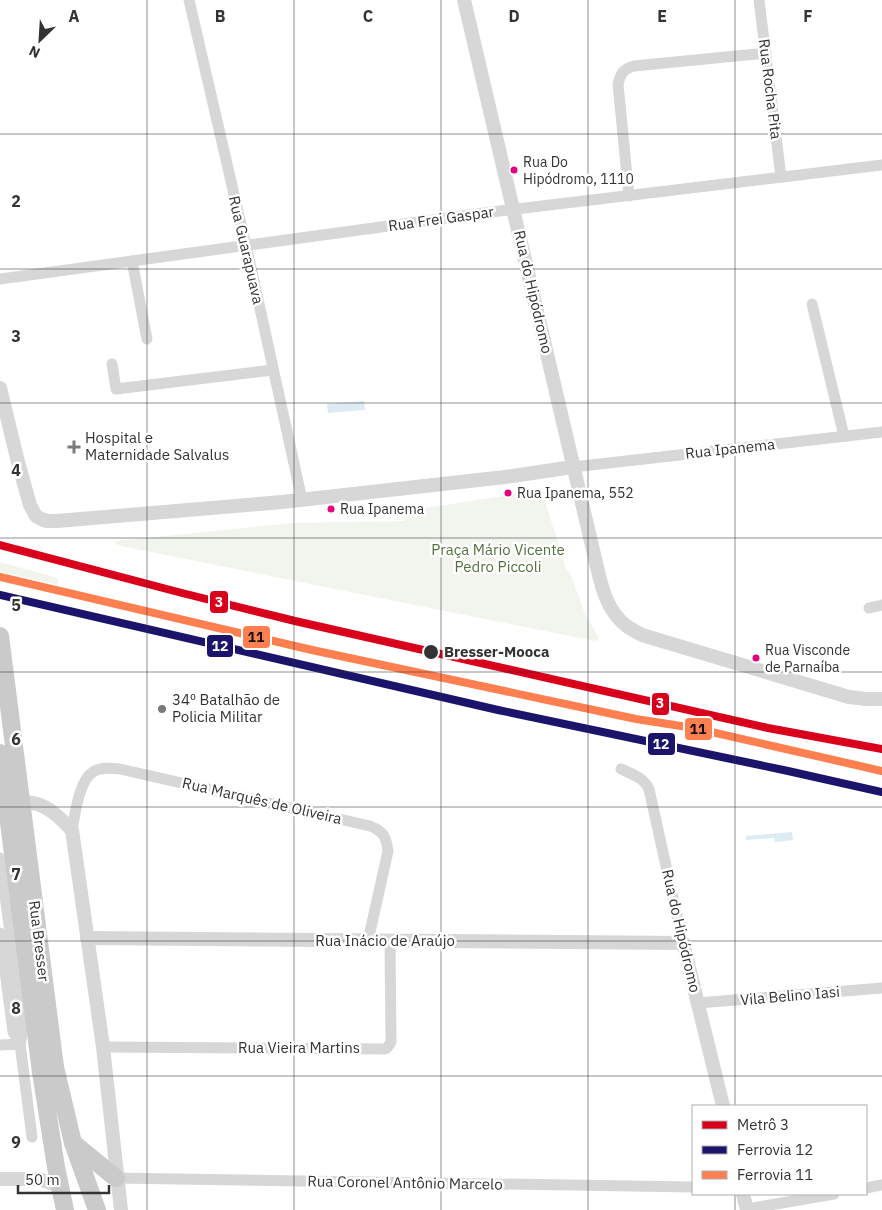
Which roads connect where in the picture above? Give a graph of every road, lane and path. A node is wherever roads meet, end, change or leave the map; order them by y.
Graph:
1 (189, 0) edge
2 (464, 0) edge
3 (759, 0) edge
4 (766, 53) junction
5 (882, 165) edge
6 (781, 177) junction
7 (629, 196) junction
8 (514, 209) junction
9 (245, 245) junction
10 (132, 261) junction
11 (0, 279) edge
12 (812, 304) dead end
13 (147, 339) dead end
14 (112, 364) dead end
15 (273, 370) junction
16 (0, 388) edge
17 (882, 432) edge
18 (844, 436) junction
19 (573, 467) junction
20 (302, 500) junction
21 (882, 605) edge
22 (869, 608) dead end
23 (0, 636) edge
24 (882, 699) edge
25 (0, 753) edge
26 (621, 770) dead end
27 (0, 804) edge
28 (72, 830) junction
29 (0, 858) edge
30 (0, 933) edge
31 (87, 938) junction
32 (368, 941) junction
33 (390, 942) junction
34 (683, 943) junction
35 (5, 950) edge
36 (882, 988) edge
37 (698, 1003) junction
38 (20, 1044) junction
39 (0, 1045) edge
40 (103, 1047) junction
41 (48, 1069) junction
42 (722, 1105) edge
43 (32, 1137) dead end
44 (73, 1143) junction
45 (56, 1166) junction
46 (116, 1178) junction
47 (0, 1179) edge
48 (39, 1179) junction
49 (882, 1185) edge
50 (60, 1186) junction
51 (692, 1188) edge
52 (867, 1188) edge
53 (744, 1195) edge
54 (829, 1195) edge
55 (65, 1210) edge
56 (97, 1210) edge
57 (121, 1210) edge
58 (747, 1210) edge

1 - 9 street, Rua Guarapuava
2 - 8 street, Rua do Hipódromo
3 - 4 street, Rua Rocha Pita
4 - 6 street, Rua Rocha Pita
4 - 7 street
5 - 6 street, Rua Frei Gaspar
6 - 7 street, Rua Frei Gaspar
7 - 8 street, Rua Frei Gaspar
8 - 9 street, Rua Frei Gaspar
8 - 19 street, Rua do Hipódromo
9 - 10 street, Rua Frei Gaspar
9 - 15 street, Rua Guarapuava
10 - 11 street, Rua Frei Gaspar
10 - 13 street
12 - 18 street
14 - 15 street
15 - 20 street, Rua Guarapuava
16 - 20 street, Rua Ipanema
17 - 18 street, Rua Ipanema
18 - 19 street, Rua Ipanema
19 - 20 street, Rua Ipanema
19 - 24 street, Rua do Hipódromo
21 - 22 street
23 - 41 main road, Rua Bresser, bridge
25 - 41 main road, Rua Bresser, bridge
26 - 34 street, Rua do Hipódromo
27 - 28 street
28 - 31 street
28 - 32 street, Rua Marquês de Oliveira
29 - 35 street
30 - 35 street
31 - 32 street, Rua Inácio de Araújo
31 - 40 street
32 - 33 street, Rua Inácio de Araújo
33 - 34 street, Rua Inácio de Araújo
33 - 40 street, Rua Vieira Martins
34 - 37 street, Rua do Hipódromo
35 - 38 street
36 - 37 street, Vila Belino Iasi
37 - 42 street, Rua do Hipódromo
38 - 39 street
38 - 43 street
40 - 46 street
41 - 44 main road, Rua Bresser
41 - 45 main road, Rua Bresser
44 - 46 main road
44 - 56 main road, Rua Bresser
45 - 48 street
45 - 50 main road, Rua Bresser
46 - 51 street, Rua Coronel Antônio Marcelo
46 - 57 street
47 - 48 street
48 - 50 street
49 - 52 street
50 - 55 main road, Rua Bresser
53 - 58 street
54 - 58 street

